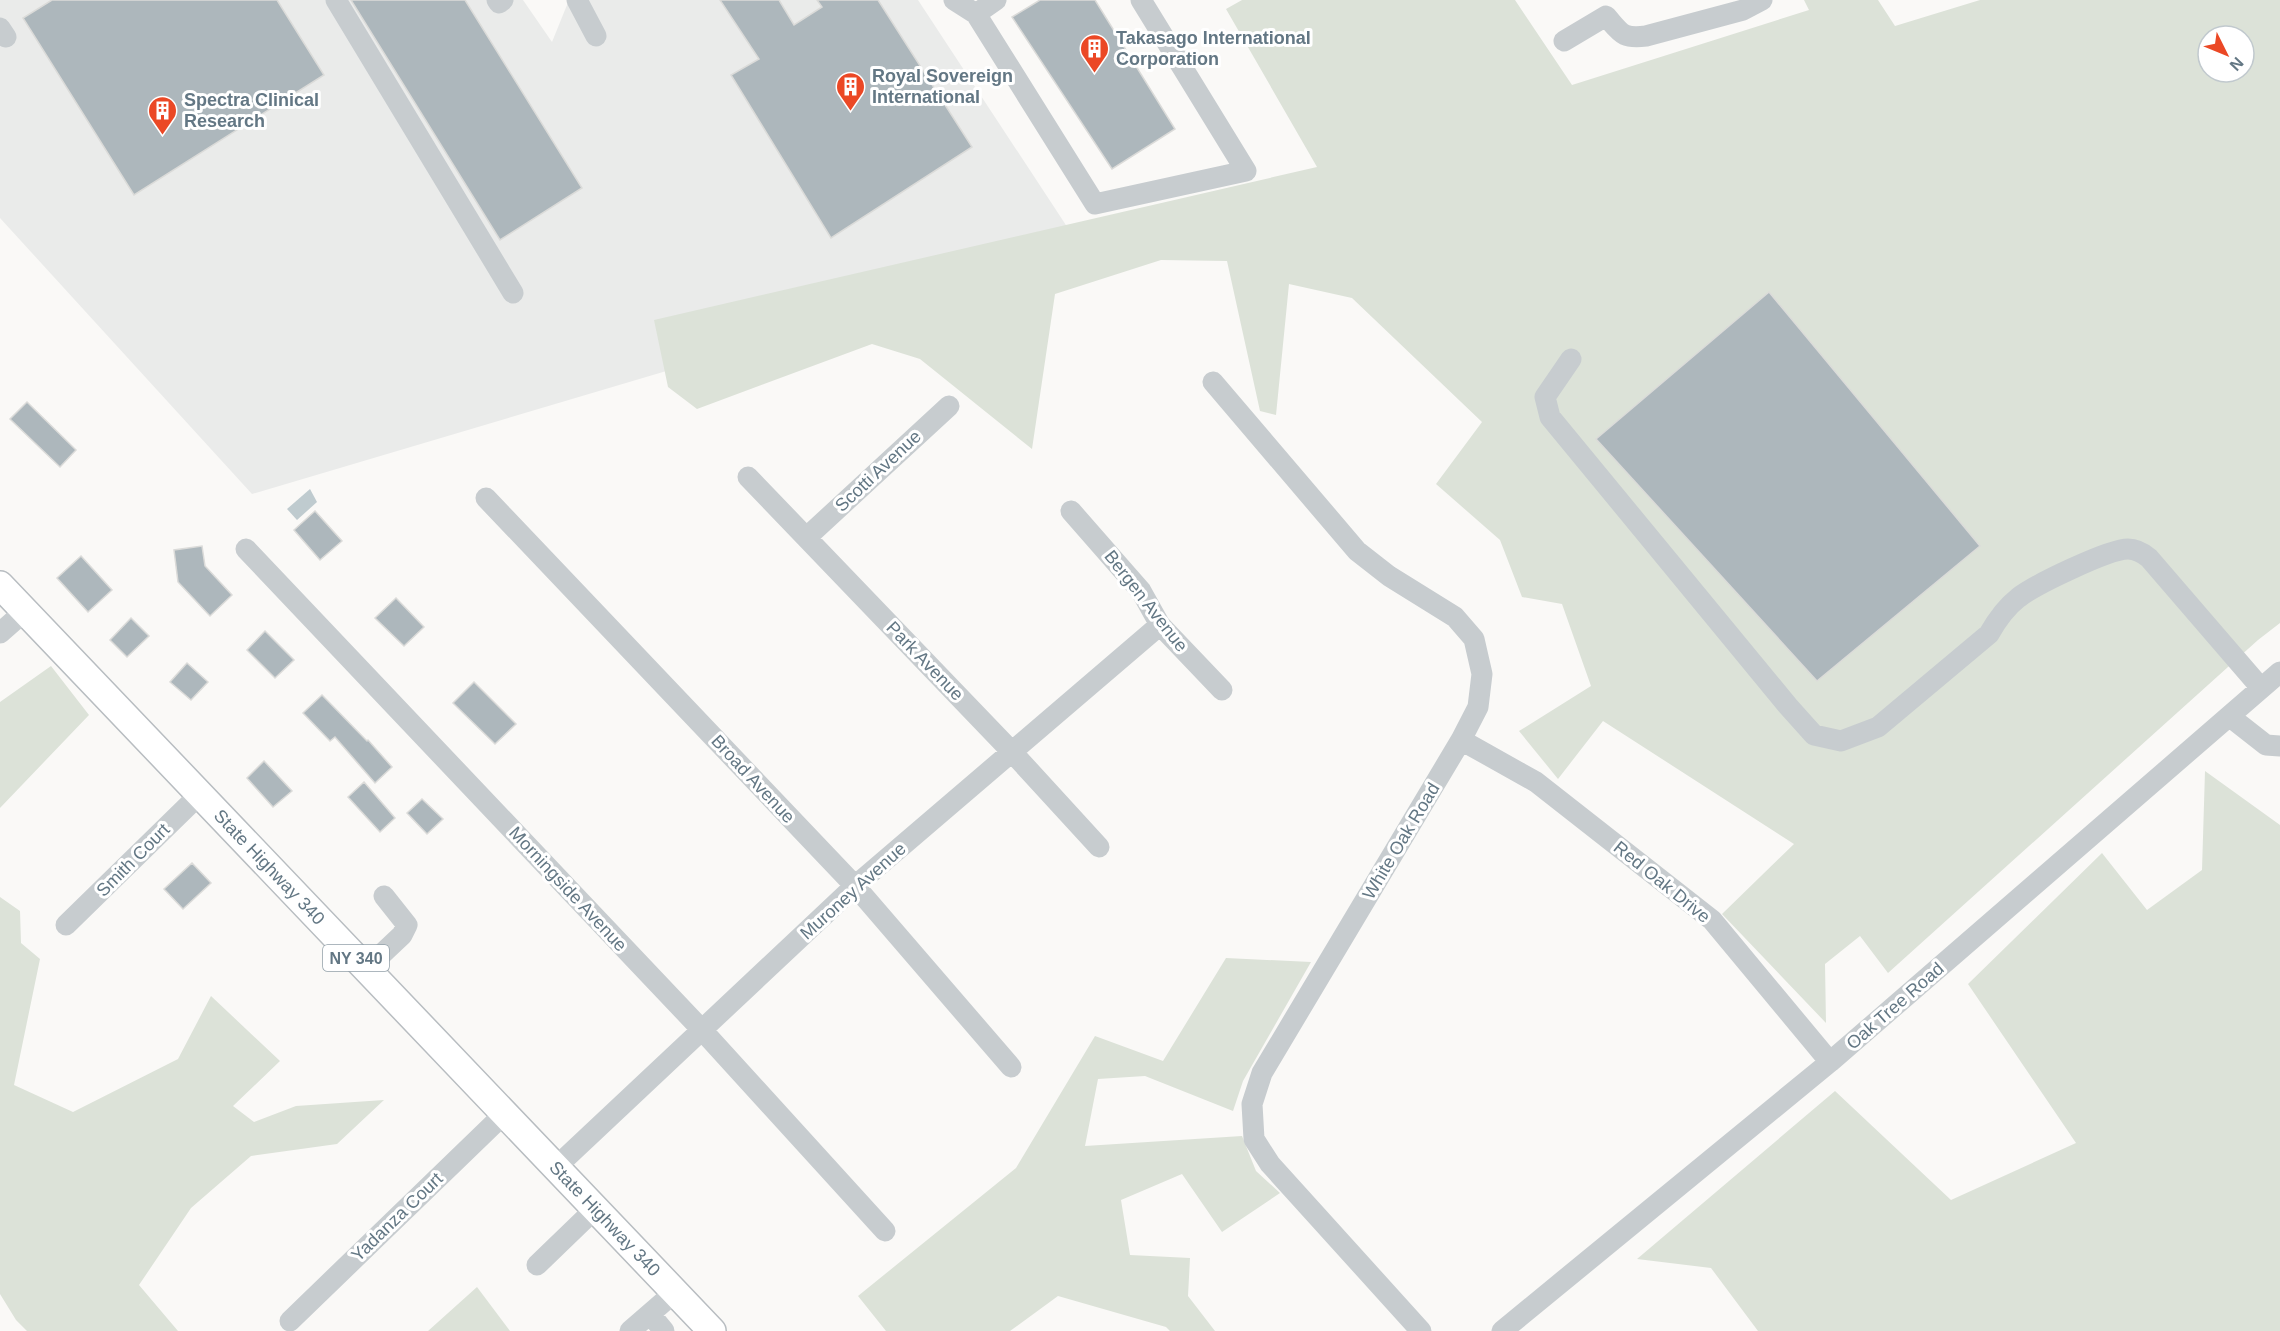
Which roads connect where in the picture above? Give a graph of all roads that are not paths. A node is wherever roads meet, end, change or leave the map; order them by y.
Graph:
1 (336, 0) edge
2 (497, 0) edge
3 (503, 0) edge
4 (577, 0) edge
5 (954, 0) edge
6 (996, 0) edge
7 (1141, 0) edge
8 (1762, 0) edge
9 (976, 14) junction
10 (596, 36) dead end
11 (1564, 40) dead end
12 (513, 293) dead end
13 (1571, 359) dead end
14 (1213, 382) dead end
15 (949, 406) dead end
16 (748, 477) dead end
17 (486, 498) dead end
18 (1071, 511) dead end
19 (807, 537) junction
20 (246, 549) dead end
21 (0, 585) edge
22 (25, 611) junction
23 (1160, 625) junction
24 (0, 633) edge
25 (2280, 672) edge
26 (2261, 688) junction
27 (1222, 690) dead end
28 (2229, 716) junction
29 (1461, 740) junction
30 (2280, 746) edge
31 (1012, 752) junction
32 (199, 795) junction
33 (1100, 847) dead end
34 (855, 886) junction
35 (384, 896) dead end
36 (66, 925) dead end
37 (366, 969) junction
38 (702, 1030) junction
39 (1830, 1062) junction
40 (1011, 1067) dead end
41 (504, 1114) junction
42 (556, 1167) junction
43 (595, 1209) junction
44 (885, 1231) dead end
45 (537, 1265) dead end
46 (675, 1292) junction
47 (650, 1314) junction
48 (290, 1321) dead end
49 (1506, 1330) edge
50 (630, 1331) edge
51 (664, 1331) edge
52 (712, 1331) edge
53 (1421, 1331) edge

1 - 12 street
2 - 3 street
4 - 10 street
5 - 9 street
6 - 9 street
7 - 9 street
8 - 11 street
13 - 26 street
14 - 29 street, White Oak Road
15 - 19 street, Scotti Avenue
16 - 19 street, Park Avenue
17 - 34 street, Broad Avenue
18 - 23 street, Bergen Avenue
19 - 31 street, Park Avenue
20 - 38 street, Morningside Avenue
21 - 22 main road, State Highway 340 / NY 340
22 - 24 street
22 - 32 main road, State Highway 340 / NY 340
23 - 27 street, Bergen Avenue
23 - 31 street, Muroney Avenue
25 - 26 street, Oak Tree Road
26 - 28 street, Oak Tree Road
28 - 30 street
28 - 39 street, Oak Tree Road
29 - 39 street, Red Oak Drive
29 - 53 street, White Oak Road
31 - 33 street, Park Avenue
31 - 34 street, Muroney Avenue
32 - 36 street, Smith Court
32 - 37 main road, State Highway 340 / NY 340
34 - 38 street, Muroney Avenue
34 - 40 street, Broad Avenue
35 - 37 street
37 - 41 main road, State Highway 340 / NY 340
38 - 42 street, Muroney Avenue
38 - 44 street, Morningside Avenue
39 - 49 street, Oak Tree Road
41 - 42 main road, State Highway 340 / NY 340
41 - 48 street, Yadanza Court
42 - 43 main road, State Highway 340 / NY 340
43 - 45 street
43 - 46 main road, State Highway 340 / NY 340
46 - 47 street
46 - 52 main road, State Highway 340 / NY 340
47 - 50 street
47 - 51 street

